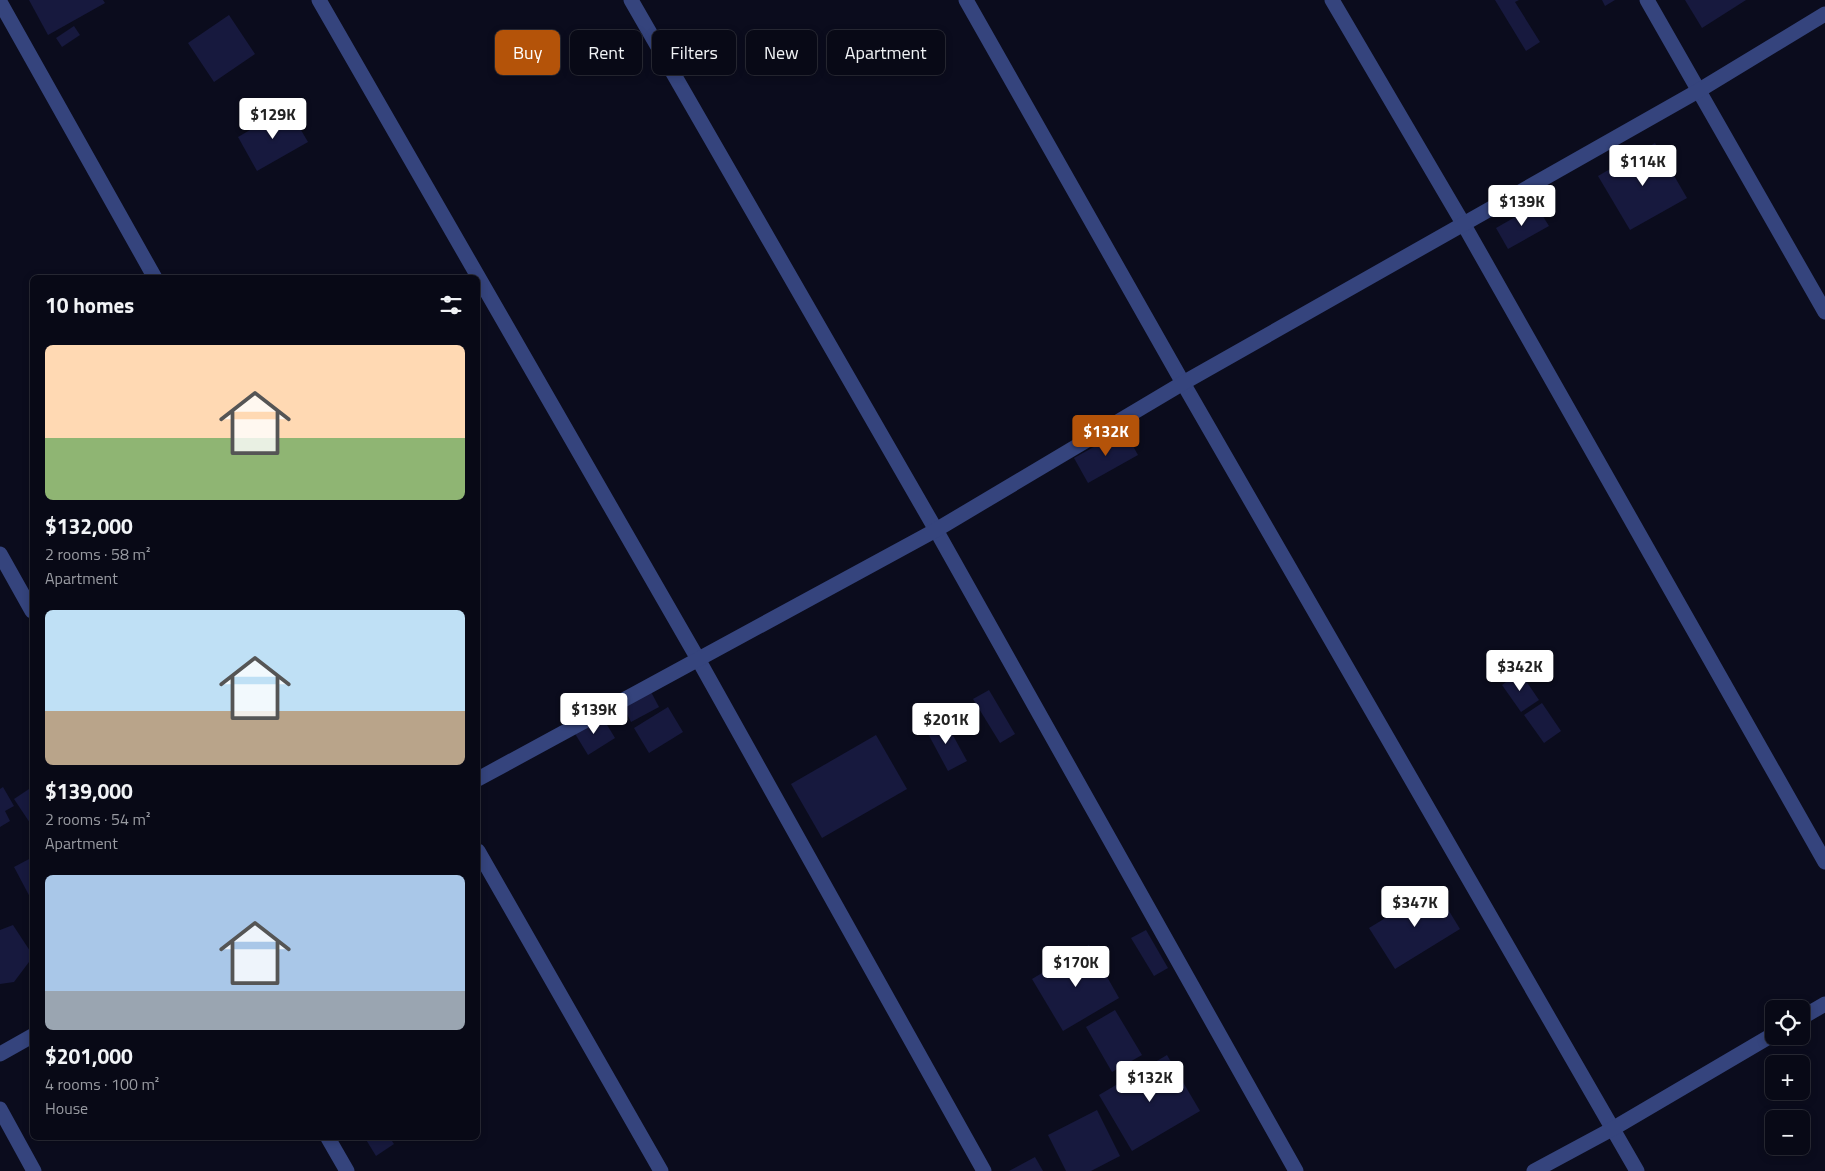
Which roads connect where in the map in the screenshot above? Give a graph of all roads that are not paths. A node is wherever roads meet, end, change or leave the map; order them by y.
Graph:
1 (318, 0) edge
2 (631, 0) edge
3 (966, 0) edge
4 (1332, 0) edge
5 (1647, 0) edge
6 (0, 2) edge
7 (1825, 14) edge
8 (1698, 91) junction
9 (1464, 225) junction
10 (153, 275) edge
11 (477, 275) edge
12 (480, 281) edge
13 (1825, 312) edge
14 (1183, 383) junction
15 (936, 530) junction
16 (0, 554) edge
17 (30, 608) edge
18 (698, 659) junction
19 (480, 778) edge
20 (480, 854) edge
21 (1825, 862) edge
22 (1825, 1004) edge
23 (1810, 1013) edge
24 (30, 1037) edge
25 (1765, 1039) edge
26 (0, 1054) edge
27 (0, 1109) edge
28 (1614, 1128) junction
29 (329, 1140) edge
30 (34, 1171) edge
31 (347, 1171) edge
32 (661, 1171) edge
33 (984, 1171) edge
34 (1296, 1171) edge
35 (1534, 1171) edge
36 (1637, 1171) edge

1 - 11 street
2 - 15 street
3 - 14 street
4 - 9 street
5 - 8 street
6 - 10 street
7 - 8 street
8 - 9 street
8 - 13 street
9 - 14 street
9 - 21 street
12 - 18 street
14 - 15 street
14 - 28 street
15 - 18 street
15 - 34 street
16 - 17 street
18 - 19 street
18 - 33 street
20 - 32 street
22 - 23 street
24 - 26 street
25 - 28 street
27 - 30 street
28 - 35 street
28 - 36 street
29 - 31 street

